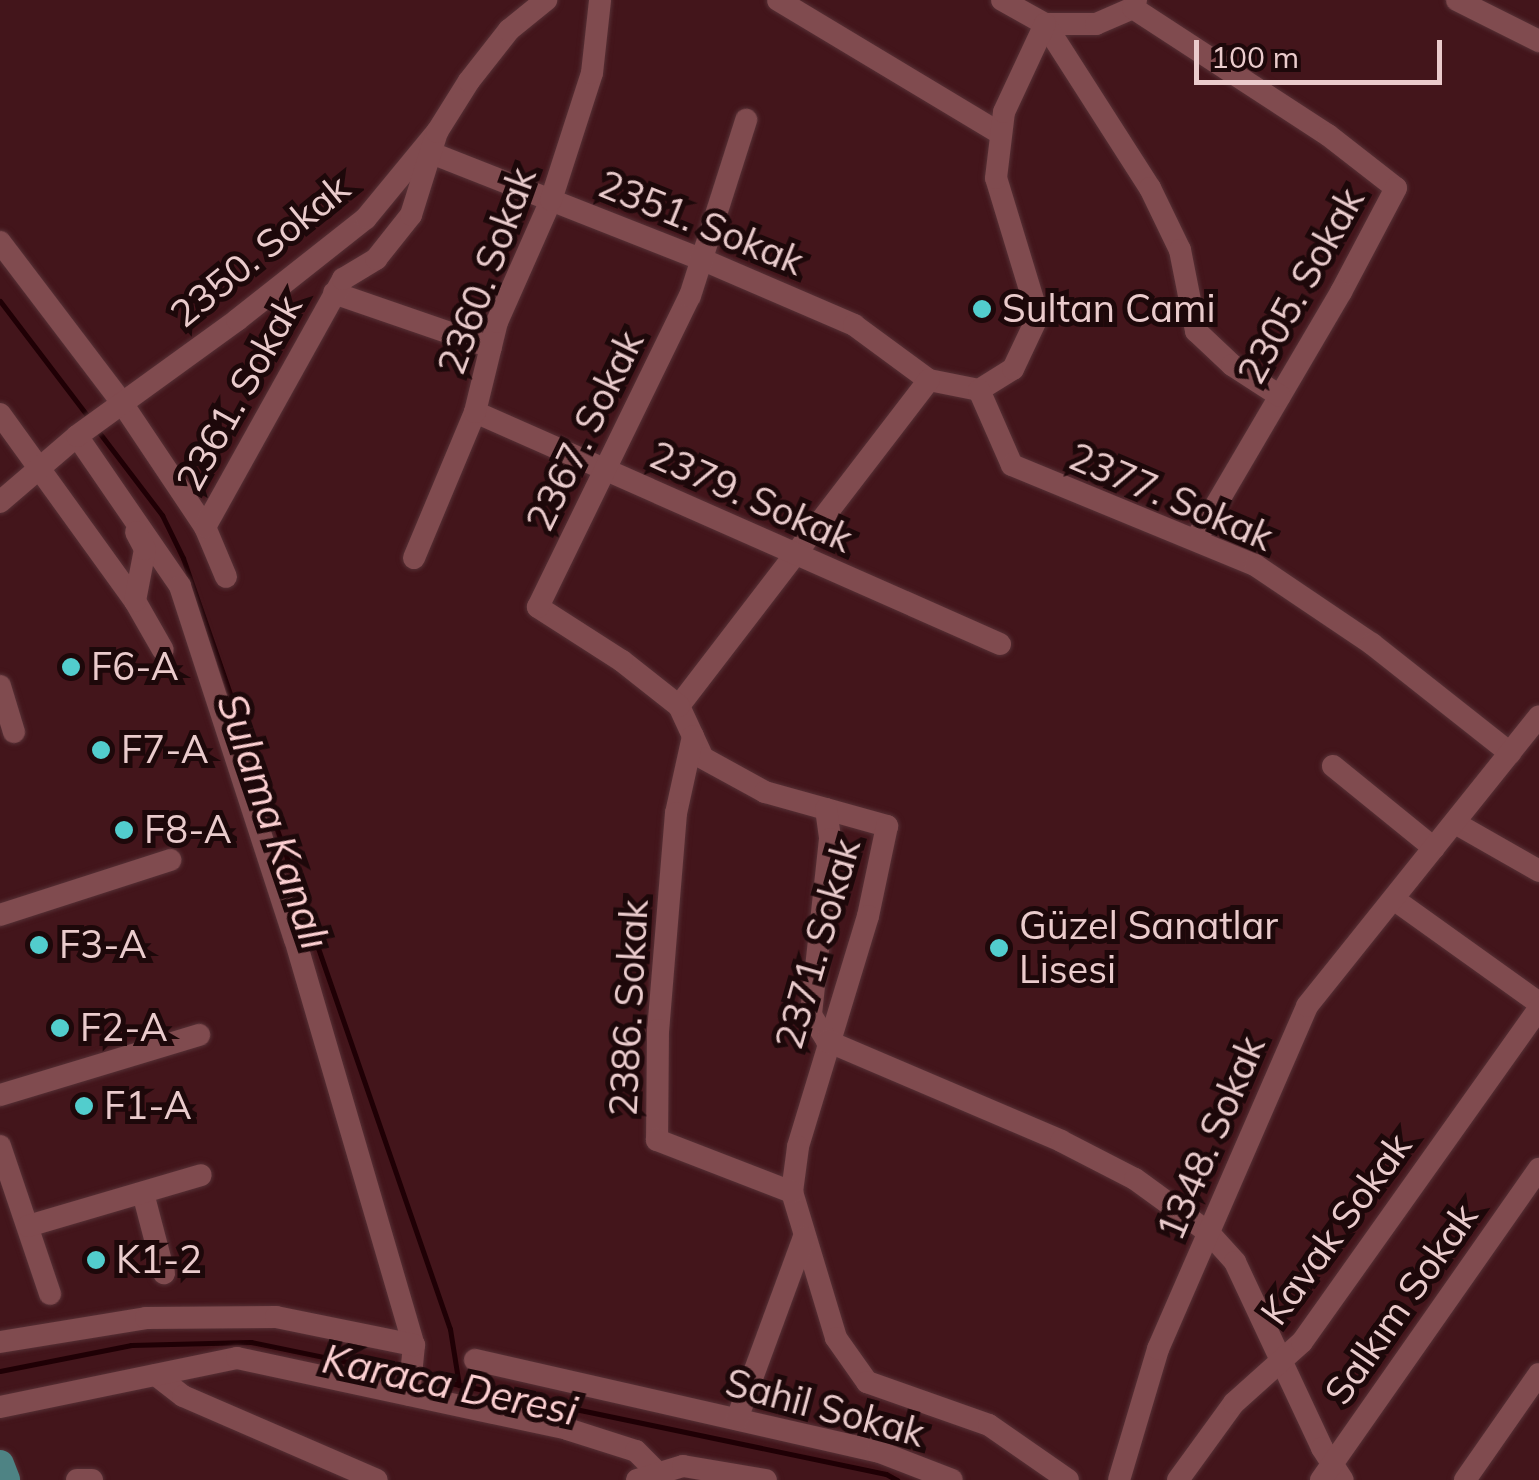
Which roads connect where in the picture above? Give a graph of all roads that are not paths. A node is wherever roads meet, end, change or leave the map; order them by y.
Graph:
1 (514, 0) edge
2 (546, 0) edge
3 (600, 0) edge
4 (778, 0) edge
5 (1002, 0) edge
6 (1457, 0) edge
7 (1134, 4) edge
8 (1044, 24) junction
9 (509, 30) junction
10 (1539, 40) edge
11 (746, 120) dead end
12 (1002, 134) junction
13 (435, 143) junction
14 (550, 200) junction
15 (0, 242) edge
16 (701, 258) junction
17 (334, 293) junction
18 (491, 348) junction
19 (930, 380) junction
20 (979, 390) junction
21 (1280, 396) junction
22 (117, 406) junction
23 (474, 412) junction
24 (0, 414) edge
25 (75, 437) junction
26 (604, 469) junction
27 (40, 472) junction
28 (0, 502) edge
29 (205, 527) junction
30 (1196, 539) junction
31 (792, 555) junction
32 (414, 558) dead end
33 (226, 577) dead end
34 (134, 600) junction
35 (1000, 644) dead end
36 (164, 650) dead end
37 (0, 686) edge
38 (679, 706) junction
39 (1539, 716) edge
40 (14, 732) dead end
41 (693, 736) junction
42 (1510, 753) junction
43 (1333, 766) dead end
44 (826, 809) junction
45 (1455, 822) junction
46 (1434, 848) junction
47 (170, 860) dead end
48 (1539, 870) edge
49 (1395, 900) junction
50 (0, 914) edge
51 (1539, 1005) edge
52 (199, 1035) dead end
53 (827, 1042) junction
54 (0, 1095) edge
55 (0, 1146) edge
56 (1539, 1169) edge
57 (200, 1175) dead end
58 (792, 1192) junction
59 (143, 1193) junction
60 (28, 1226) junction
61 (1209, 1233) junction
62 (804, 1238) junction
63 (164, 1273) dead end
64 (50, 1294) dead end
65 (0, 1342) edge
66 (414, 1345) junction
67 (474, 1360) dead end
68 (1281, 1361) junction
69 (1539, 1374) edge
70 (156, 1376) junction
71 (410, 1395) junction
72 (0, 1407) edge
73 (737, 1419) junction
74 (0, 1464) edge
75 (1332, 1475) edge
76 (648, 1477) edge
77 (6, 1480) edge
78 (77, 1480) edge
79 (92, 1480) edge
80 (378, 1480) edge
81 (766, 1480) edge
82 (952, 1480) edge
83 (1068, 1480) edge
84 (1120, 1480) edge
85 (1178, 1480) edge
86 (1465, 1480) edge

1 - 9 street
2 - 9 street
3 - 14 street, 2360. Sokak
4 - 12 street
5 - 8 street
6 - 10 street
7 - 8 street
7 - 21 street, 2305. Sokak
8 - 12 street
8 - 21 street
9 - 13 street
11 - 16 street, 2367. Sokak
12 - 20 street
13 - 14 street, 2351. Sokak
13 - 17 street
13 - 22 street, 2350. Sokak
14 - 16 street, 2351. Sokak
14 - 18 street, 2360. Sokak
15 - 22 street
16 - 19 street, 2351. Sokak
16 - 26 street, 2367. Sokak
17 - 18 street
17 - 29 street, 2361. Sokak
18 - 23 street, 2360. Sokak
19 - 20 street
19 - 31 street
20 - 30 street, 2377. Sokak
21 - 30 street, 2305. Sokak
22 - 25 street, 2350. Sokak
22 - 29 street
23 - 26 street, 2379. Sokak
23 - 32 street, 2360. Sokak
24 - 27 street
25 - 27 street, 2350. Sokak
25 - 34 street
25 - 66 street
26 - 31 street, 2379. Sokak
26 - 38 street, 2367. Sokak
27 - 28 street, 2350. Sokak
27 - 34 street
29 - 33 street
30 - 42 street, 2377. Sokak
31 - 35 street, 2379. Sokak
31 - 38 street
34 - 36 street
37 - 40 street
38 - 41 street, 2371. Sokak
39 - 42 street, 1348. Sokak
41 - 44 street, 2371. Sokak
41 - 58 street, 2386. Sokak
42 - 45 street, 1348. Sokak
43 - 46 street
44 - 53 street
44 - 53 street, 2371. Sokak
45 - 46 street, 1348. Sokak
45 - 48 street
46 - 49 street, 1348. Sokak
47 - 50 street
49 - 51 street
49 - 61 street, 1348. Sokak
51 - 68 street, Kavak Sokak
52 - 54 street
53 - 58 street, 2371. Sokak
53 - 61 street
55 - 60 street
56 - 75 street, Salkım Sokak
57 - 59 street
58 - 62 street, 2371. Sokak
59 - 60 street
59 - 63 street
60 - 64 street
61 - 68 street
61 - 84 street, 1348. Sokak
62 - 73 street
62 - 83 street, 2371. Sokak
65 - 66 street
66 - 71 street
67 - 73 street, Sahil Sokak
68 - 75 street
68 - 85 street, Kavak Sokak
69 - 86 street
70 - 71 street
70 - 72 street
70 - 80 street
71 - 76 street
73 - 82 street, Sahil Sokak
74 - 77 main road
76 - 81 street
78 - 79 street

